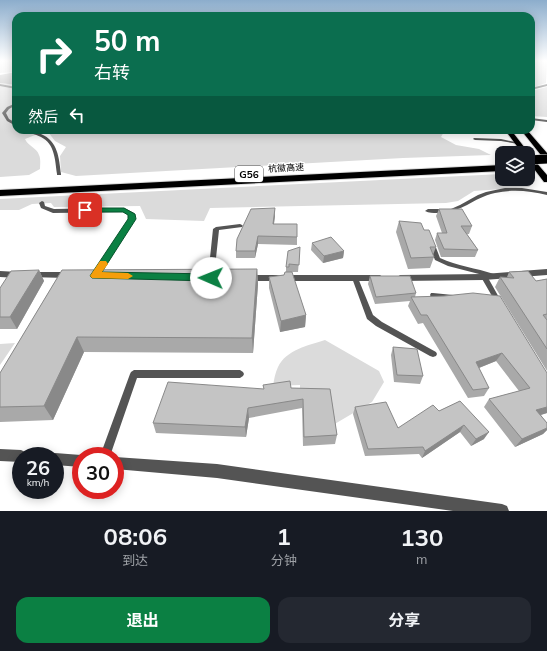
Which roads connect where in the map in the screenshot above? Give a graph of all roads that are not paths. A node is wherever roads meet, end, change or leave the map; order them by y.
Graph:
1 (0, 85) edge
2 (547, 85) edge
3 (12, 87) edge
4 (535, 88) edge
5 (12, 106) edge
6 (535, 120) edge
7 (538, 120) junction
8 (547, 121) edge
9 (12, 122) edge
10 (547, 127) edge
11 (38, 134) edge
12 (511, 134) edge
13 (527, 134) edge
14 (475, 139) dead end
15 (518, 143) junction
16 (520, 146) edge
17 (547, 158) edge
18 (535, 159) edge
19 (495, 165) edge
20 (495, 165) edge
21 (535, 165) edge
22 (547, 166) edge
23 (535, 167) edge
24 (59, 174) dead end
25 (547, 180) edge
26 (0, 186) edge
27 (0, 193) edge
28 (547, 194) edge
29 (42, 203) dead end
30 (428, 211) dead end
31 (240, 226) dead end
32 (430, 240) edge
33 (547, 272) edge
34 (0, 274) edge
35 (91, 276) joint
36 (493, 276) junction
37 (211, 277) edge
38 (484, 277) junction
39 (242, 278) edge
40 (355, 278) junction
41 (433, 295) edge
42 (462, 298) edge
43 (497, 303) edge
44 (433, 354) dead end
45 (240, 374) dead end
46 (108, 447) edge
47 (0, 455) edge
48 (12, 456) edge
49 (124, 464) edge
50 (502, 511) edge

1 - 3 lane
2 - 4 lane
5 - 9 lane
6 - 7 lane
7 - 8 lane
7 - 10 lane
11 - 24 lane
12 - 15 main road
13 - 17 main road
14 - 15 lane
15 - 16 main road
17 - 18 highway, bridge
19 - 26 highway, 杭徽高速 / G56
20 - 27 highway, 杭徽高速 / G56
21 - 25 main road
22 - 23 highway
28 - 30 lane
29 - 35 lane
31 - 37 lane
32 - 36 lane
33 - 36 street
34 - 35 street
36 - 38 street
38 - 40 street
38 - 43 lane
39 - 40 street
40 - 44 lane
41 - 42 lane
45 - 46 lane
47 - 48 street
49 - 50 street

